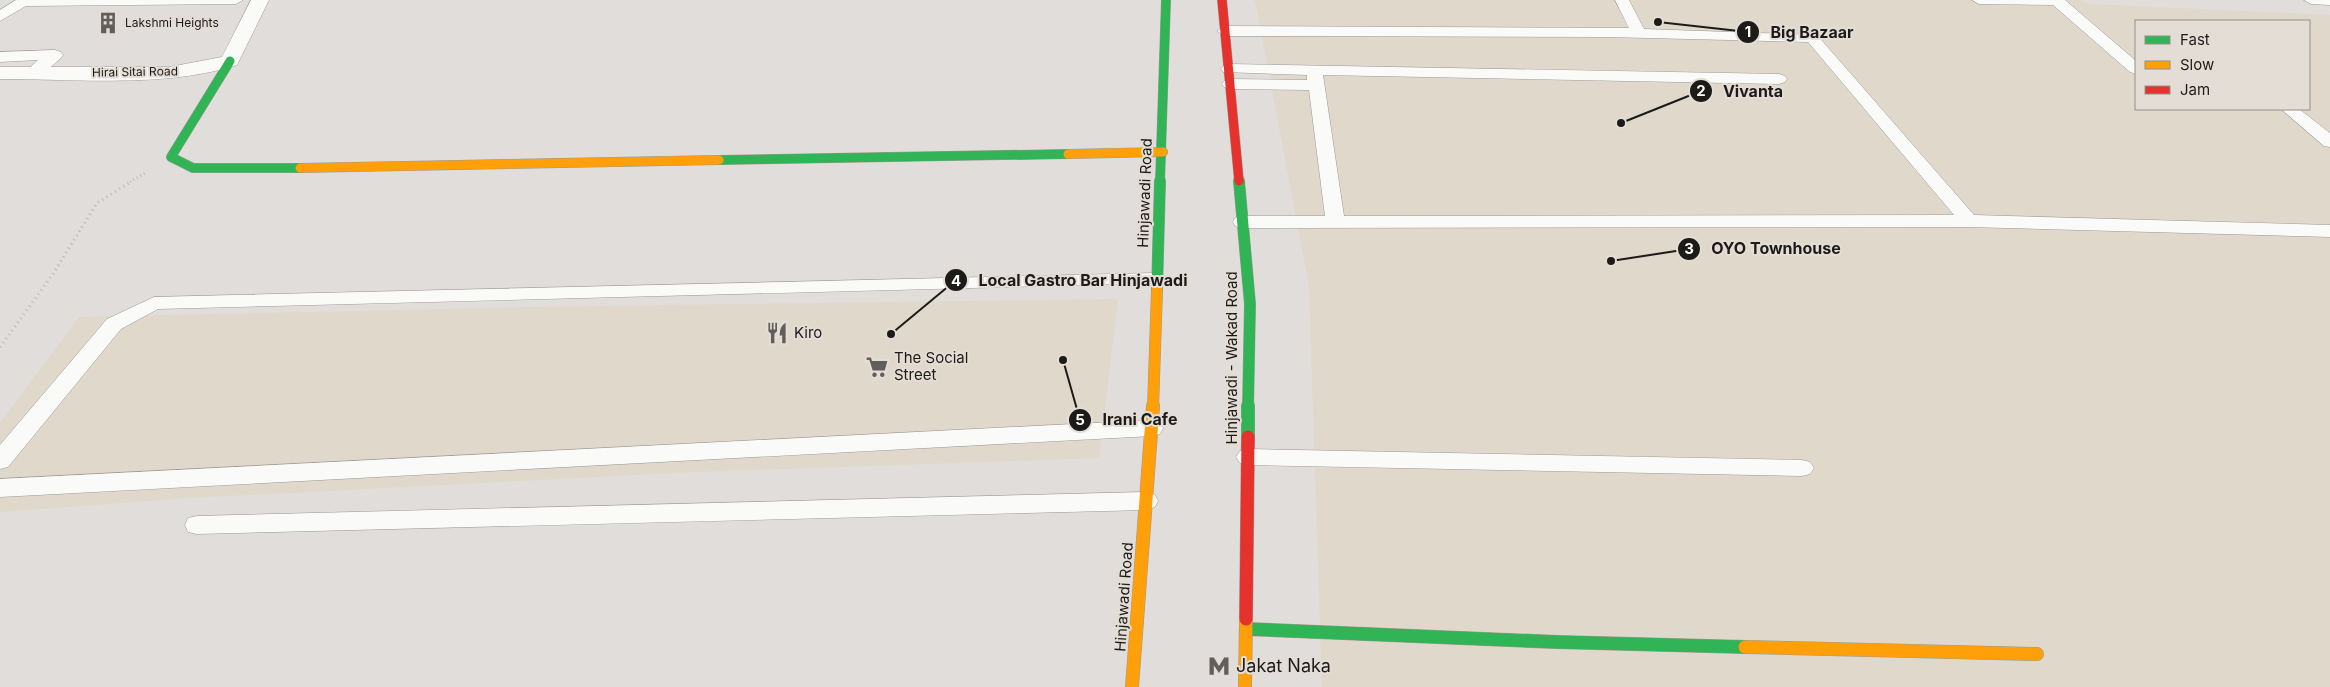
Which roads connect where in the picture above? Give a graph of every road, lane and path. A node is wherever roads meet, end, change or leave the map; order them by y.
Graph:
1 (236, 0) edge
2 (260, 0) edge
3 (1166, 0) edge
4 (1222, 0) edge
5 (1622, 0) edge
6 (1979, 0) edge
7 (2311, 0) edge
8 (2330, 1) edge
9 (0, 17) edge
10 (1225, 31) junction
11 (1639, 33) junction
12 (0, 57) edge
13 (230, 61) junction
14 (2135, 68) edge
15 (32, 72) junction
16 (0, 73) edge
17 (1230, 76) junction
18 (1315, 78) junction
19 (1778, 79) dead end
20 (2290, 110) edge
21 (2330, 142) edge
22 (1163, 152) junction
23 (171, 157) junction
24 (1968, 221) junction
25 (1242, 222) junction
26 (1335, 222) junction
27 (2330, 231) edge
28 (1157, 279) junction
29 (0, 347) edge
30 (1152, 428) junction
31 (1248, 457) junction
32 (0, 461) edge
33 (1802, 468) dead end
34 (0, 488) edge
35 (1146, 501) junction
36 (197, 525) dead end
37 (1246, 629) junction
38 (2037, 654) dead end
39 (1132, 687) edge
40 (1245, 687) edge

1 - 9 lane
2 - 13 street
3 - 22 main road, Hinjawadi Road
4 - 10 main road, Hinjawadi - Wakad Road
5 - 11 lane
6 - 14 lane
7 - 8 lane
10 - 11 lane
10 - 17 main road, Hinjawadi - Wakad Road
11 - 24 lane
12 - 15 lane
13 - 15 street, Hirai Sitai Road
13 - 23 main road
15 - 16 street, Hirai Sitai Road
17 - 18 lane
17 - 25 main road, Hinjawadi - Wakad Road
18 - 19 lane
18 - 26 lane
20 - 21 lane
22 - 23 main road
22 - 28 main road, Hinjawadi Road
23 - 29 path
24 - 26 lane
24 - 27 lane
25 - 26 lane
25 - 31 main road, Hinjawadi - Wakad Road
28 - 30 main road, Hinjawadi Road
28 - 32 lane
30 - 34 lane
30 - 35 main road, Hinjawadi Road
31 - 33 lane
31 - 37 main road, Hinjawadi - Wakad Road
35 - 36 lane
35 - 39 main road, Hinjawadi Road
37 - 38 main road
37 - 40 main road, Hinjawadi - Wakad Road

